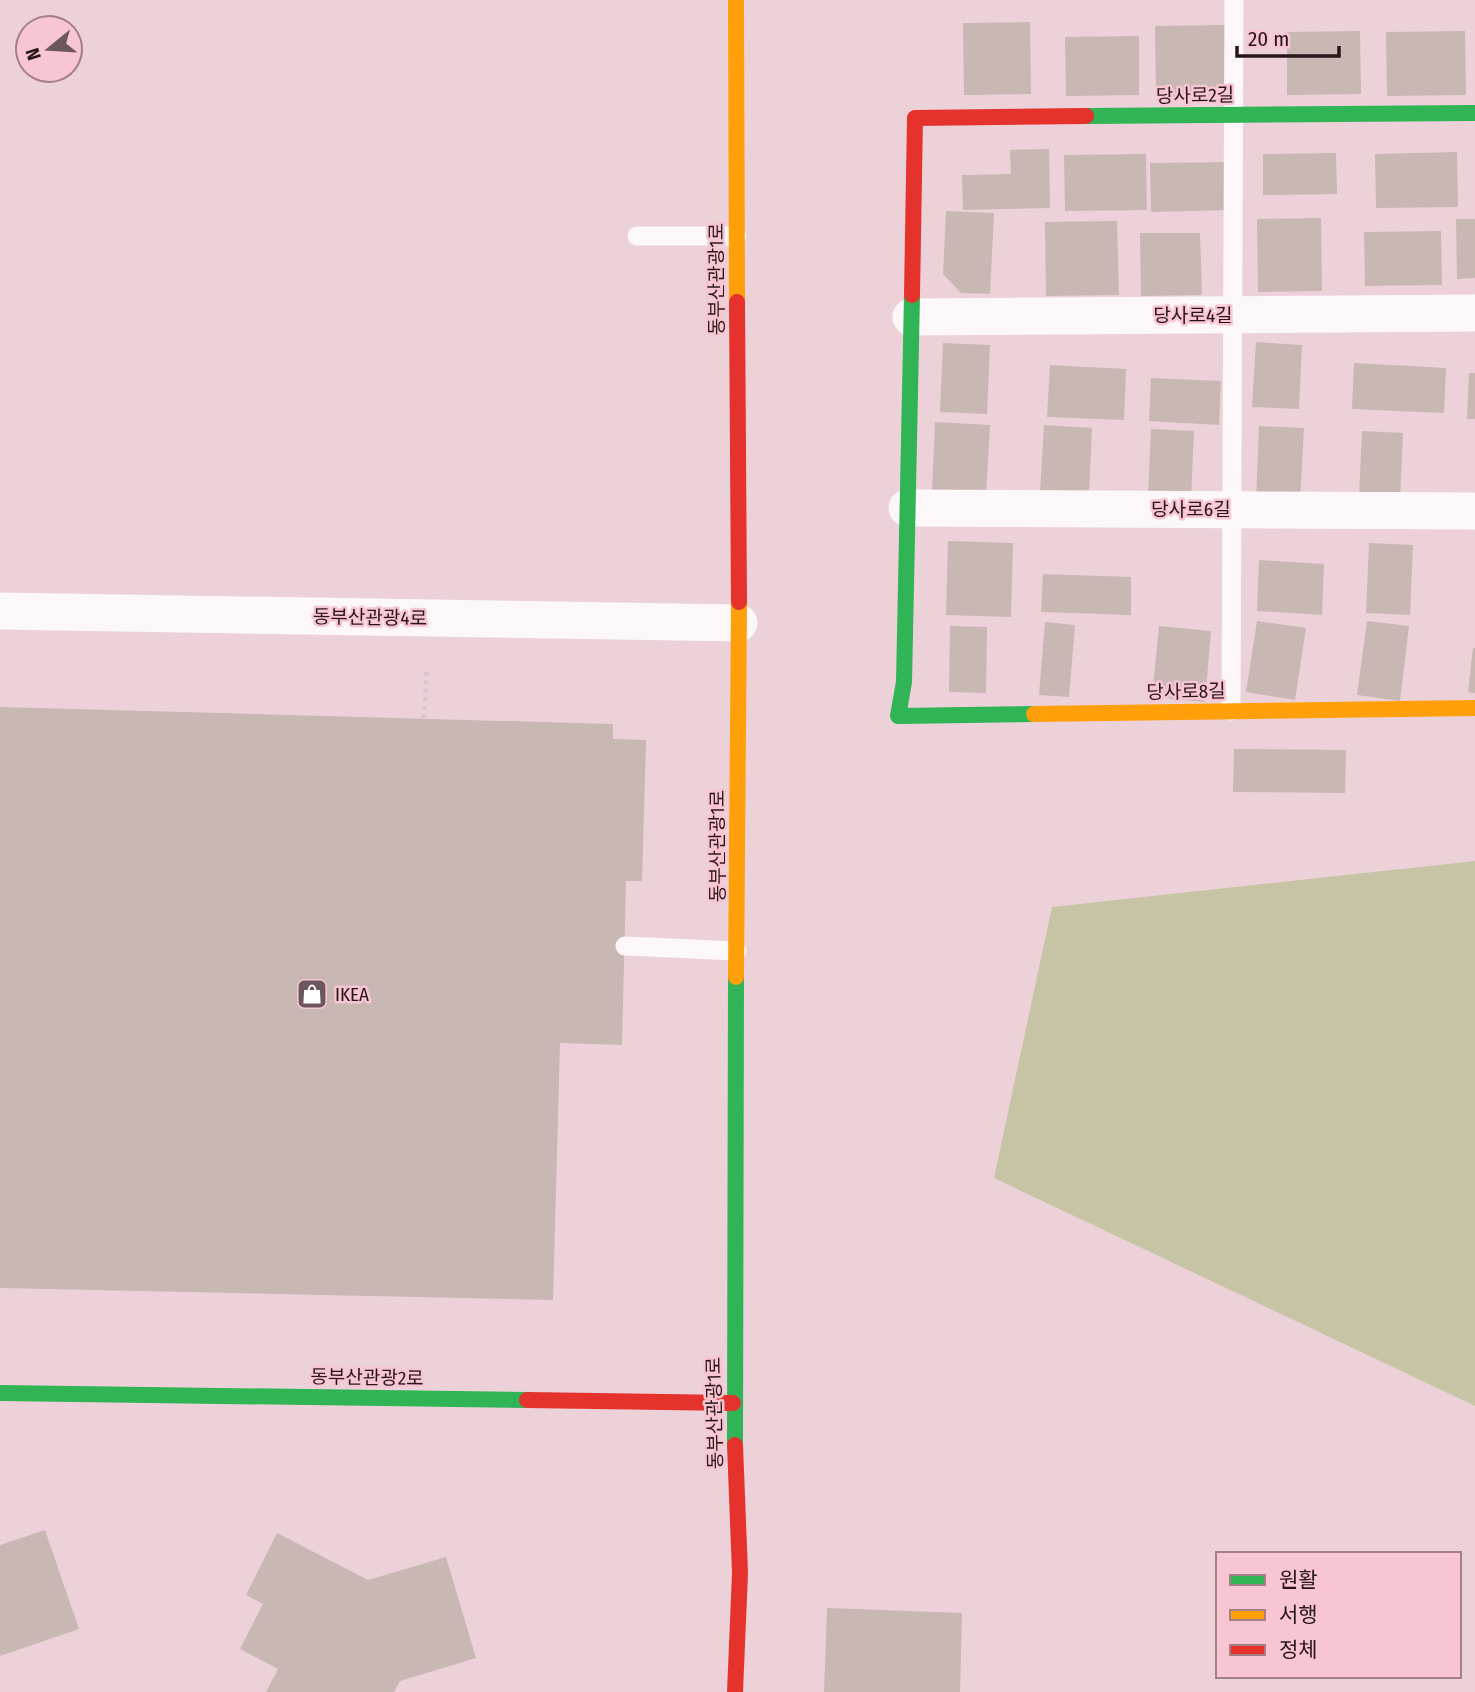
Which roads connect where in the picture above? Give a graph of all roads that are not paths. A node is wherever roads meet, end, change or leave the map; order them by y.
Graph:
1 (736, 0) edge
2 (1234, 0) edge
3 (1475, 113) edge
4 (1234, 115) junction
5 (637, 236) dead end
6 (737, 236) junction
7 (1475, 313) edge
8 (1233, 315) junction
9 (911, 317) junction
10 (907, 508) junction
11 (1232, 510) junction
12 (1475, 511) edge
13 (0, 611) edge
14 (740, 623) junction
15 (1475, 708) edge
16 (1231, 711) junction
17 (625, 946) dead end
18 (737, 951) junction
19 (0, 1393) edge
20 (733, 1403) junction
21 (735, 1692) edge

1 - 6 street, 동부산관광1로
2 - 4 lane
3 - 4 street, 당사로2길
4 - 8 lane
4 - 9 street, 당사로2길
5 - 6 lane
6 - 14 street, 동부산관광1로
7 - 8 street, 당사로4길
8 - 9 street, 당사로4길
8 - 11 lane
9 - 10 street
10 - 11 street, 당사로6길
10 - 16 street, 당사로8길
11 - 12 street, 당사로6길
11 - 16 lane
13 - 14 street, 동부산관광4로
14 - 18 street, 동부산관광1로
15 - 16 street, 당사로8길
17 - 18 lane
18 - 20 street, 동부산관광1로
19 - 20 street, 동부산관광2로
20 - 21 street, 동부산관광1로

